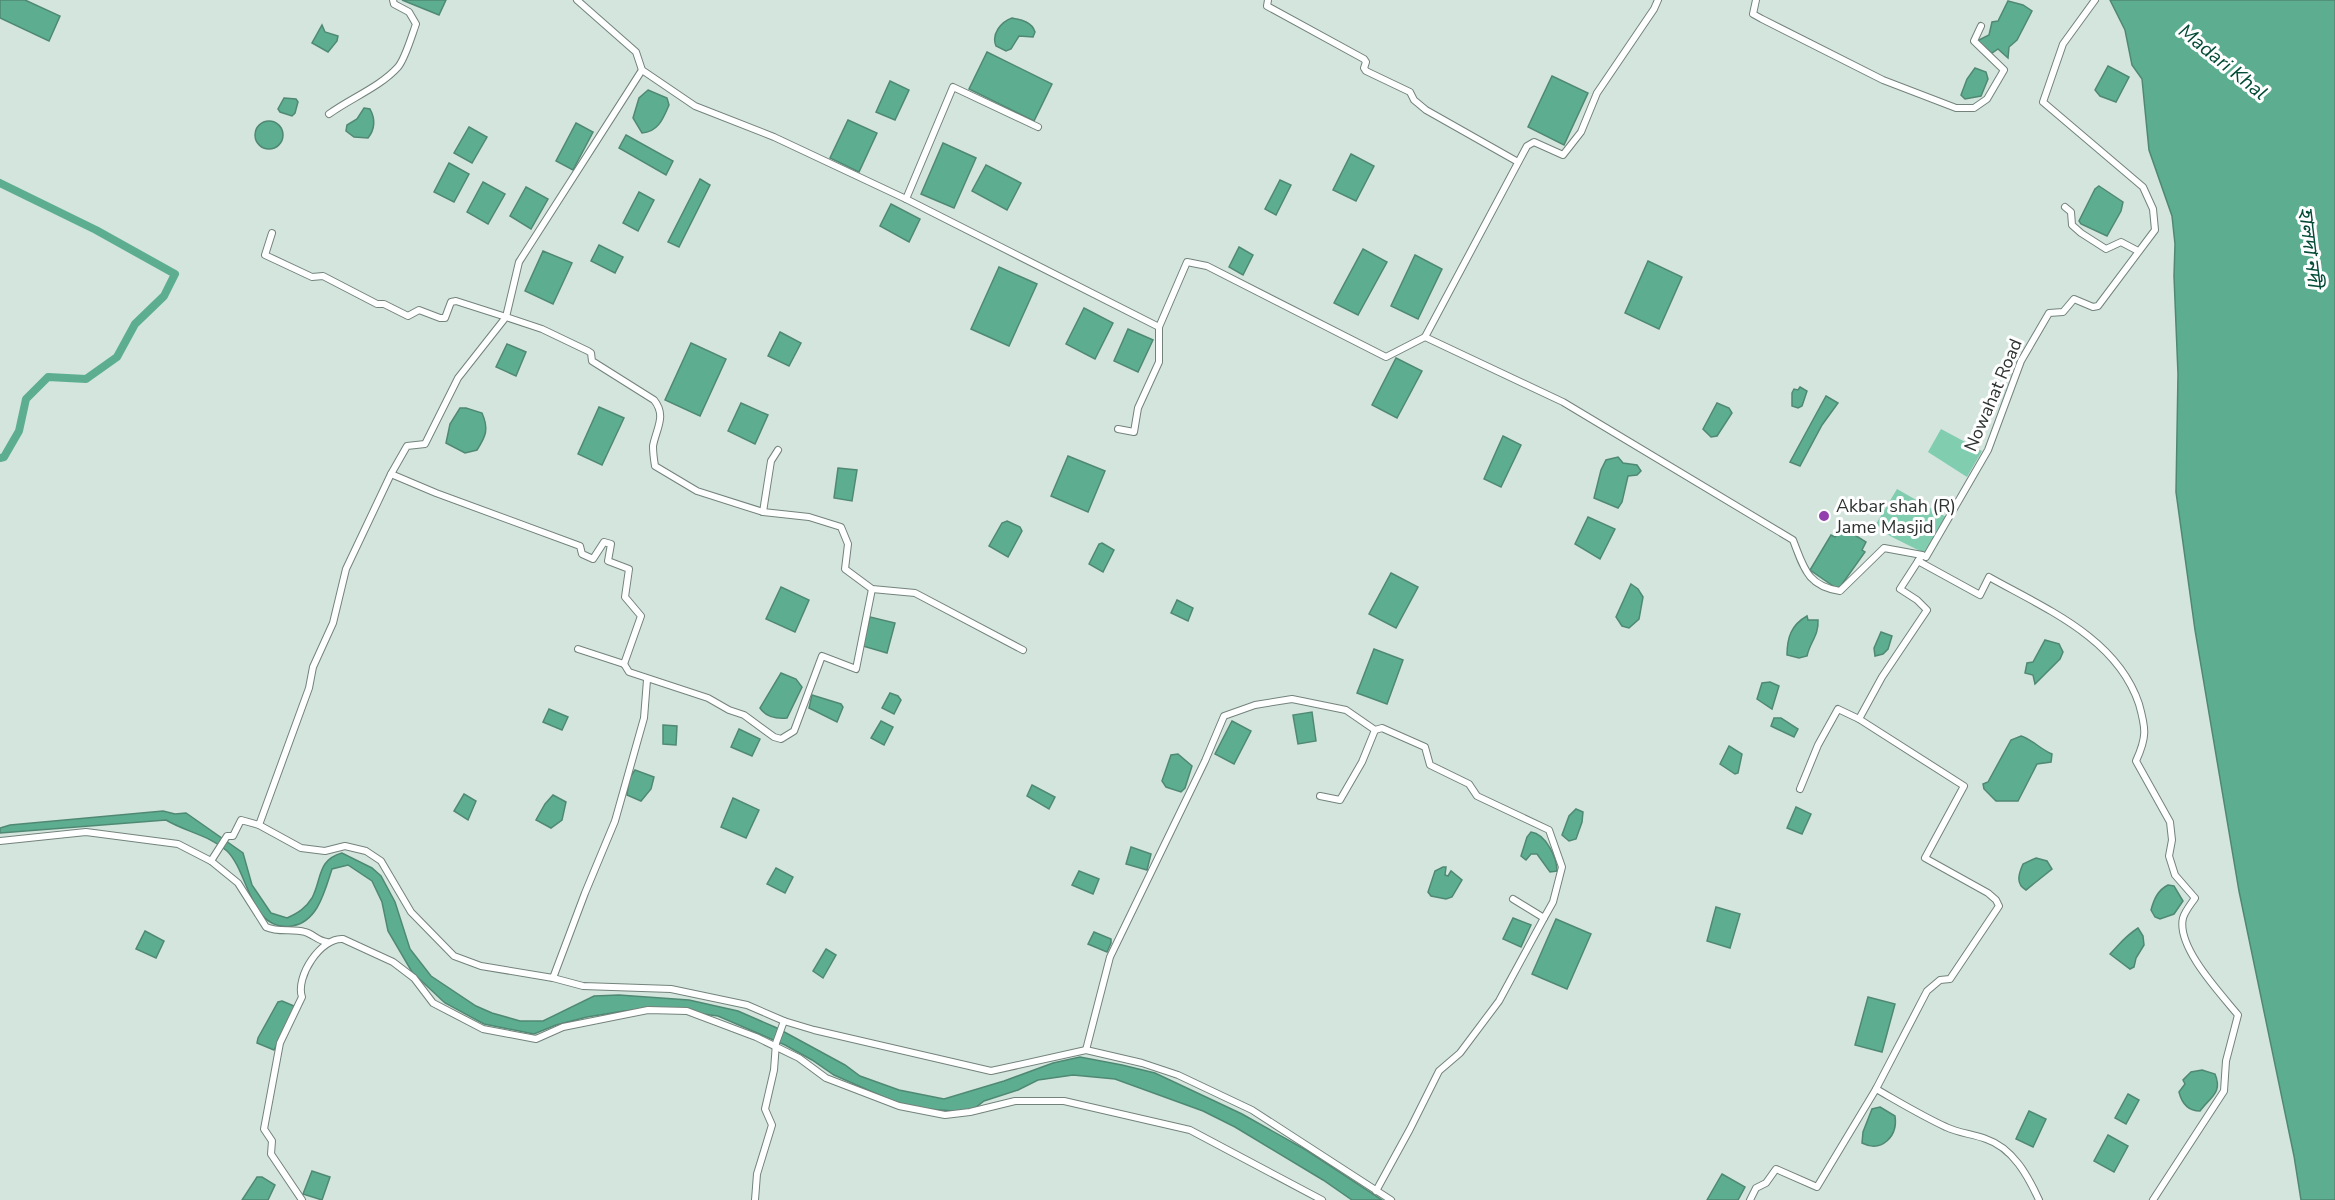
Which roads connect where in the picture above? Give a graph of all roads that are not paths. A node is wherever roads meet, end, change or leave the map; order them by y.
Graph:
1 (393, 0) edge
2 (578, 0) edge
3 (1268, 0) edge
4 (1658, 0) edge
5 (1756, 0) edge
6 (2095, 0) edge
7 (1981, 26) dead end
8 (642, 70) junction
9 (329, 114) dead end
10 (1038, 128) dead end
11 (1518, 162) junction
12 (906, 199) junction
13 (2065, 207) dead end
14 (272, 233) dead end
15 (2138, 251) junction
16 (506, 317) junction
17 (1159, 327) junction
18 (1425, 337) junction
19 (1119, 429) dead end
20 (778, 450) dead end
21 (391, 474) junction
22 (763, 512) junction
23 (1920, 558) junction
24 (872, 589) junction
25 (578, 649) dead end
26 (1023, 650) dead end
27 (624, 664) junction
28 (647, 680) junction
29 (1858, 719) junction
30 (1375, 730) junction
31 (1800, 789) dead end
32 (1320, 796) dead end
33 (259, 825) junction
34 (0, 841) edge
35 (211, 861) junction
36 (1513, 899) dead end
37 (1544, 918) junction
38 (327, 942) junction
39 (553, 978) junction
40 (784, 1021) junction
41 (776, 1045) junction
42 (1086, 1050) junction
43 (1876, 1089) junction
44 (1376, 1191) junction
45 (302, 1200) edge
46 (755, 1200) edge
47 (1322, 1200) edge
48 (1391, 1200) edge
49 (1750, 1200) edge
50 (2038, 1200) edge
51 (2153, 1200) edge

1 - 9 street
2 - 8 street
3 - 11 street
4 - 11 street
5 - 7 street
6 - 15 street, Nowahat Road
8 - 12 street
8 - 16 street
10 - 12 street
11 - 18 street
12 - 17 street
13 - 15 street
14 - 16 street
15 - 23 street, Nowahat Road
16 - 21 street
16 - 22 street
17 - 18 street
17 - 19 street
18 - 23 street
20 - 22 street
21 - 27 street
21 - 33 street
22 - 24 street
23 - 29 street, Nowahat Road
23 - 51 street
24 - 26 street
24 - 28 street
25 - 27 street
27 - 28 street
28 - 39 street
29 - 31 street
29 - 43 street
30 - 32 street
30 - 37 street
30 - 42 street
33 - 35 street
33 - 39 street
34 - 35 street
35 - 38 street
36 - 37 street
37 - 44 street
38 - 41 street
38 - 45 street
39 - 40 street
40 - 41 street
40 - 42 street
41 - 46 street
41 - 47 street
42 - 44 street
43 - 49 street
43 - 50 street
44 - 48 street

